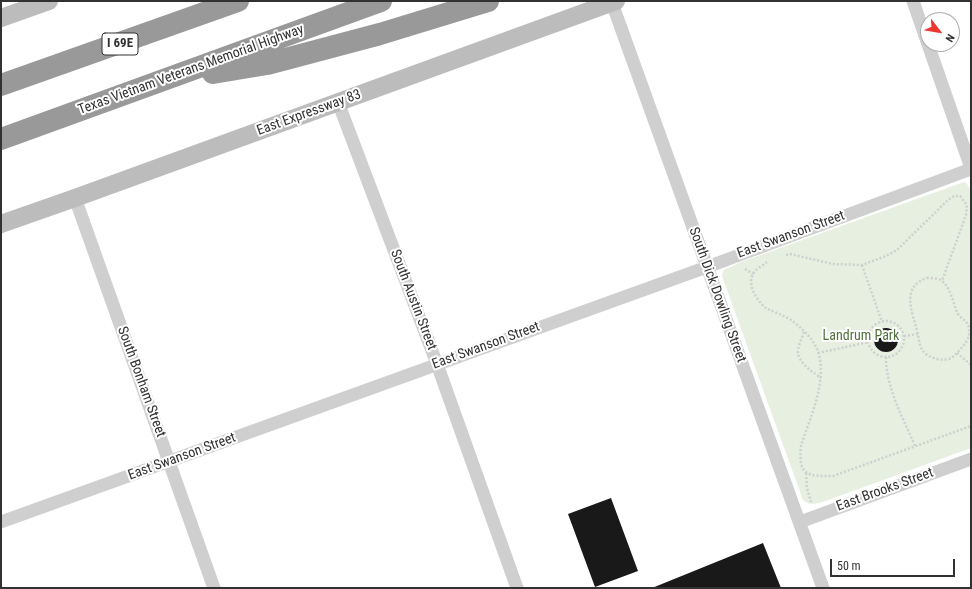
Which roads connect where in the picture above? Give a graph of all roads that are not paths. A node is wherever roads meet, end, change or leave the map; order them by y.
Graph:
1 (49, 1) edge
2 (198, 1) edge
3 (238, 1) edge
4 (381, 1) edge
5 (488, 1) edge
6 (913, 1) edge
7 (614, 2) edge
8 (1, 18) edge
9 (125, 42) junction
10 (158, 83) junction
11 (1, 85) edge
12 (338, 102) junction
13 (1, 139) edge
14 (971, 168) edge
15 (75, 198) junction
16 (1, 224) edge
17 (707, 267) junction
18 (437, 364) junction
19 (971, 459) edge
20 (169, 461) junction
21 (1, 522) edge
22 (800, 522) junction
23 (214, 588) edge
24 (517, 588) edge
25 (823, 588) edge

1 - 8 main road
2 - 9 highway
3 - 9 highway, I 69E
4 - 10 highway, Texas Vietnam Veterans Memorial Highway
5 - 10 highway
6 - 14 street
7 - 12 main road, East Expressway 83
7 - 17 street, South Dick Dowling Street
9 - 11 highway, I 69E
10 - 13 highway, Texas Vietnam Veterans Memorial Highway
12 - 15 main road, East Expressway 83
12 - 18 street, South Austin Street
14 - 17 street, East Swanson Street
15 - 16 main road, East Expressway 83
15 - 20 street, South Bonham Street
17 - 18 street, East Swanson Street
17 - 22 street, South Dick Dowling Street
18 - 20 street, East Swanson Street
18 - 24 street, South Austin Street
19 - 22 street, East Brooks Street
20 - 21 street, East Swanson Street
20 - 23 street, South Bonham Street
22 - 25 street, South Dick Dowling Street

